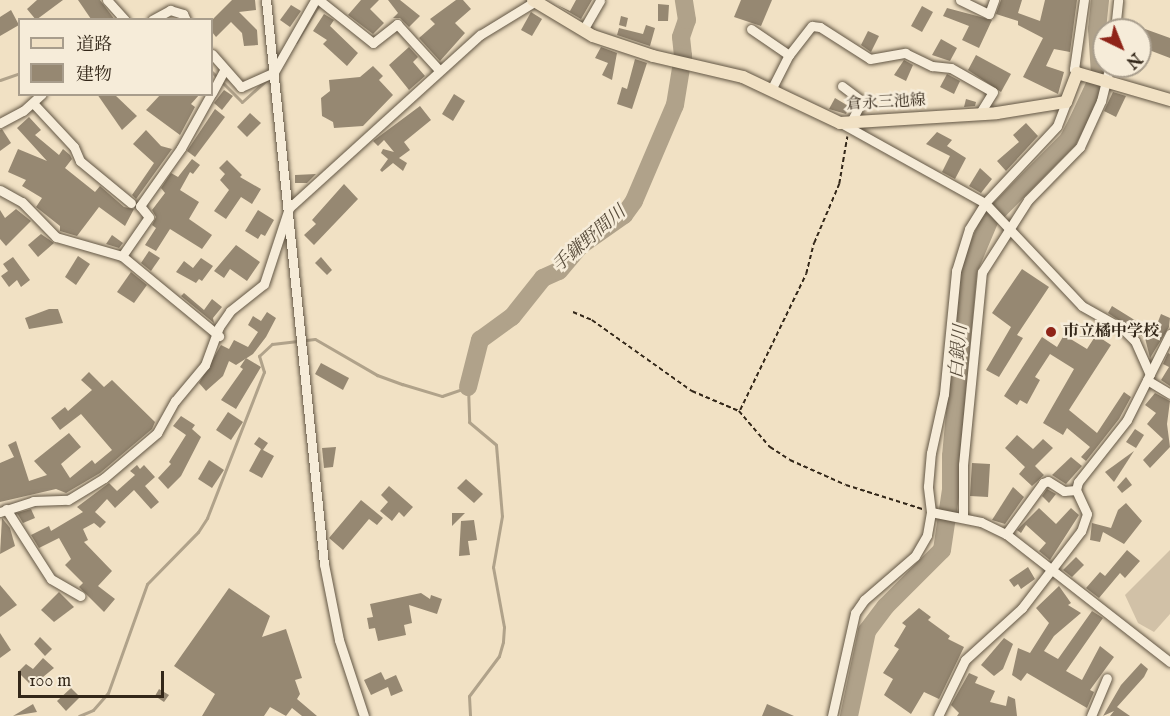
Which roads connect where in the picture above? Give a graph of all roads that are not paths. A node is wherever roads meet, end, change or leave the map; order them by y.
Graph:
1 (107, 0) edge
2 (266, 0) edge
3 (317, 0) edge
4 (600, 0) edge
5 (960, 0) edge
6 (994, 0) edge
7 (1084, 0) edge
8 (1118, 0) edge
9 (533, 1) edge
10 (123, 18) edge
11 (156, 18) edge
12 (183, 18) edge
13 (1116, 18) edge
14 (751, 29) dead end
15 (583, 30) junction
16 (213, 55) edge
17 (789, 55) junction
18 (224, 70) junction
19 (439, 70) junction
20 (274, 72) junction
21 (1077, 73) junction
22 (1108, 80) junction
23 (842, 86) dead end
24 (772, 88) junction
25 (213, 90) edge
26 (40, 96) edge
27 (210, 96) edge
28 (1170, 100) edge
29 (1066, 102) junction
30 (33, 103) junction
31 (979, 114) junction
32 (0, 123) edge
33 (847, 124) junction
34 (0, 190) edge
35 (131, 202) dead end
36 (985, 203) junction
37 (289, 208) junction
38 (1008, 227) junction
39 (122, 256) junction
40 (1170, 334) edge
41 (219, 336) junction
42 (1149, 377) junction
43 (1170, 394) edge
44 (1076, 490) junction
45 (3, 511) edge
46 (935, 513) junction
47 (961, 517) junction
48 (1006, 534) junction
49 (1049, 571) junction
50 (80, 596) dead end
51 (1170, 662) edge
52 (1107, 678) dead end
53 (1092, 715) edge
54 (364, 716) edge
55 (832, 716) edge
56 (938, 716) edge

1 - 10 street
2 - 20 street
3 - 19 street
3 - 20 street
4 - 15 street
5 - 6 street
7 - 21 street
8 - 13 street
9 - 15 main road, 倉永三池線
9 - 19 street
11 - 12 street
14 - 17 street
15 - 24 main road, 倉永三池線
16 - 18 street
17 - 24 street
17 - 31 street
18 - 20 street
18 - 25 street
19 - 37 street
20 - 37 street
21 - 22 main road
21 - 29 main road
22 - 28 main road
22 - 38 street
23 - 33 street
24 - 33 main road, 倉永三池線
26 - 30 street
27 - 39 street
29 - 31 main road, 倉永三池線
29 - 36 street
30 - 32 street
30 - 35 street
31 - 33 main road, 倉永三池線
33 - 36 street
34 - 39 street
36 - 38 street
36 - 46 street
37 - 41 street
37 - 54 street
38 - 42 street
38 - 47 street
39 - 41 street
40 - 42 street
41 - 45 street
42 - 43 street
42 - 44 street
44 - 48 street
44 - 49 street
45 - 50 street
46 - 47 street
46 - 55 street
47 - 48 street
48 - 49 street
49 - 51 street
49 - 56 street
52 - 53 street

